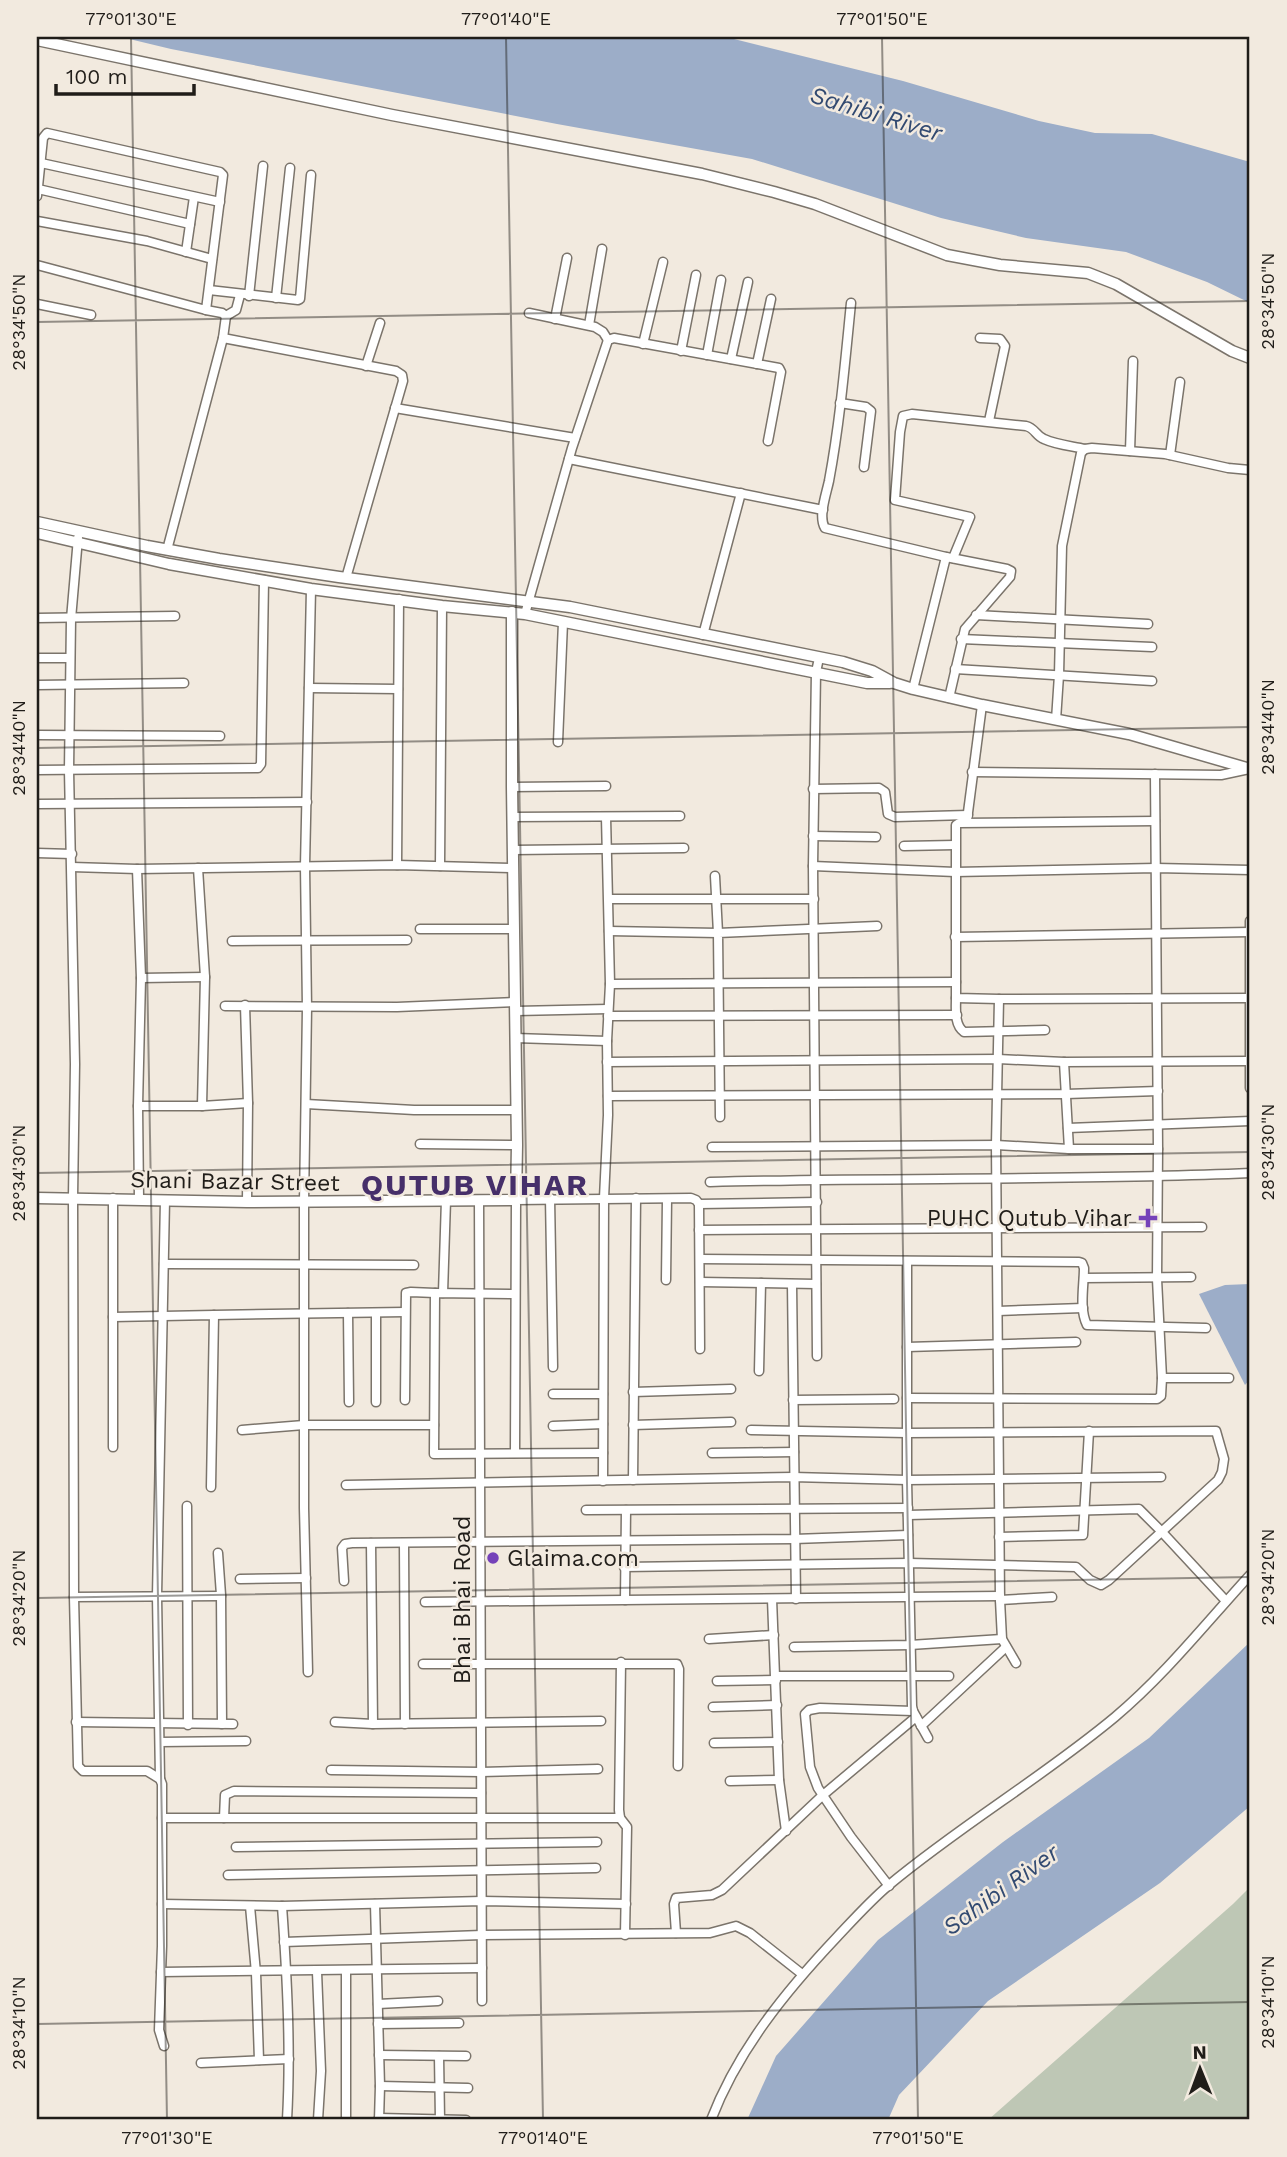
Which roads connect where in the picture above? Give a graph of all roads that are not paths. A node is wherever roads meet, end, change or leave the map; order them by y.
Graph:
1 (37, 40) edge
2 (40, 158) edge
3 (263, 166) dead end
4 (290, 168) dead end
5 (311, 175) dead end
6 (38, 189) edge
7 (37, 196) edge
8 (194, 197) junction
9 (220, 202) junction
10 (37, 221) edge
11 (190, 224) junction
12 (602, 249) dead end
13 (186, 251) junction
14 (566, 258) dead end
15 (212, 259) junction
16 (663, 262) dead end
17 (37, 265) edge
18 (696, 275) dead end
19 (721, 280) dead end
20 (748, 282) dead end
21 (209, 290) junction
22 (245, 295) junction
23 (276, 298) junction
24 (771, 299) dead end
25 (851, 303) dead end
26 (37, 304) edge
27 (206, 310) junction
28 (529, 313) dead end
29 (91, 315) dead end
30 (226, 316) junction
31 (555, 319) junction
32 (380, 323) dead end
33 (589, 325) junction
34 (223, 338) junction
35 (980, 338) dead end
36 (608, 340) junction
37 (643, 344) junction
38 (681, 351) junction
39 (707, 355) junction
40 (1250, 358) edge
41 (731, 359) junction
42 (1133, 361) dead end
43 (757, 364) junction
44 (366, 366) junction
45 (1180, 382) dead end
46 (841, 402) junction
47 (395, 408) junction
48 (989, 421) junction
49 (575, 438) junction
50 (768, 441) dead end
51 (1085, 449) junction
52 (1130, 451) junction
53 (1170, 455) junction
54 (569, 459) junction
55 (864, 467) dead end
56 (1250, 470) edge
57 (741, 493) junction
58 (823, 510) junction
59 (37, 522) edge
60 (37, 533) edge
61 (78, 536) junction
62 (166, 550) junction
63 (949, 558) junction
64 (346, 578) junction
65 (264, 580) junction
66 (311, 589) junction
67 (399, 599) junction
68 (527, 600) junction
69 (442, 606) junction
70 (512, 612) junction
71 (525, 614) junction
72 (976, 615) junction
73 (175, 616) dead end
74 (37, 618) edge
75 (1059, 618) junction
76 (71, 619) junction
77 (563, 622) junction
78 (1148, 624) dead end
79 (703, 635) junction
80 (961, 639) junction
81 (1059, 644) junction
82 (1152, 647) dead end
83 (819, 657) junction
84 (37, 658) edge
85 (70, 658) junction
86 (955, 669) junction
87 (816, 672) junction
88 (1059, 675) junction
89 (1152, 681) dead end
90 (184, 682) dead end
91 (894, 683) junction
92 (37, 685) edge
93 (69, 685) junction
94 (309, 688) junction
95 (398, 689) junction
96 (913, 689) junction
97 (948, 698) junction
98 (982, 705) junction
99 (1056, 719) junction
100 (71, 734) junction
101 (37, 735) edge
102 (220, 736) dead end
103 (558, 742) dead end
104 (1250, 769) edge
105 (69, 770) junction
106 (37, 771) edge
107 (972, 772) junction
108 (1155, 774) junction
109 (606, 786) dead end
110 (512, 788) junction
111 (813, 789) junction
112 (307, 802) junction
113 (69, 803) junction
114 (37, 804) edge
115 (680, 816) dead end
116 (512, 817) junction
117 (606, 817) junction
118 (967, 819) junction
119 (1155, 821) junction
120 (813, 836) junction
121 (876, 838) dead end
122 (955, 845) junction
123 (904, 846) dead end
124 (684, 848) dead end
125 (513, 850) junction
126 (607, 850) junction
127 (37, 853) edge
128 (72, 854) junction
129 (397, 865) junction
130 (305, 866) junction
131 (440, 866) junction
132 (813, 866) junction
133 (72, 867) junction
134 (198, 868) junction
135 (513, 868) junction
136 (1156, 868) junction
137 (137, 869) junction
138 (1250, 870) edge
139 (955, 872) junction
140 (715, 876) dead end
141 (609, 899) junction
142 (716, 900) junction
143 (814, 900) junction
144 (1250, 922) edge
145 (877, 926) dead end
146 (814, 928) junction
147 (420, 929) dead end
148 (514, 929) junction
149 (609, 931) junction
150 (1250, 932) edge
151 (718, 933) junction
152 (1156, 934) junction
153 (955, 937) junction
154 (307, 940) junction
155 (407, 940) dead end
156 (232, 941) dead end
157 (1250, 951) edge
158 (205, 977) junction
159 (141, 978) junction
160 (815, 982) junction
161 (956, 982) junction
162 (1250, 983) edge
163 (719, 984) junction
164 (610, 985) junction
165 (1157, 997) junction
166 (956, 998) junction
167 (1250, 998) edge
168 (999, 999) junction
169 (245, 1005) junction
170 (225, 1006) dead end
171 (307, 1007) junction
172 (516, 1007) junction
173 (608, 1013) junction
174 (816, 1015) junction
175 (957, 1015) junction
176 (718, 1016) junction
177 (1250, 1017) edge
178 (1045, 1030) dead end
179 (999, 1032) junction
180 (515, 1038) junction
181 (607, 1041) junction
182 (1250, 1051) edge
183 (998, 1059) junction
184 (721, 1061) junction
185 (816, 1061) junction
186 (1157, 1061) junction
187 (1250, 1061) edge
188 (607, 1062) junction
189 (1064, 1062) junction
190 (1250, 1088) edge
191 (1158, 1091) junction
192 (720, 1094) junction
193 (998, 1094) junction
194 (1066, 1094) junction
195 (816, 1095) junction
196 (608, 1096) junction
197 (248, 1103) junction
198 (306, 1104) junction
199 (138, 1106) junction
200 (202, 1106) junction
201 (516, 1110) junction
202 (720, 1116) dead end
203 (1250, 1121) edge
204 (1157, 1124) junction
205 (1068, 1128) junction
206 (420, 1144) dead end
207 (517, 1144) junction
208 (816, 1145) junction
209 (996, 1145) junction
210 (712, 1147) dead end
211 (1069, 1149) junction
212 (1158, 1149) junction
213 (1250, 1172) edge
214 (1159, 1177) junction
215 (997, 1178) junction
216 (816, 1179) junction
217 (710, 1182) dead end
218 (37, 1198) edge
219 (73, 1198) junction
220 (113, 1198) junction
221 (550, 1198) junction
222 (604, 1198) junction
223 (636, 1198) junction
224 (139, 1199) junction
225 (667, 1199) junction
226 (165, 1200) junction
227 (446, 1200) junction
228 (479, 1200) junction
229 (516, 1200) junction
230 (247, 1202) junction
231 (304, 1202) junction
232 (817, 1202) junction
233 (699, 1203) junction
234 (1158, 1226) junction
235 (1202, 1227) dead end
236 (816, 1228) junction
237 (996, 1228) junction
238 (699, 1230) junction
239 (700, 1259) junction
240 (817, 1260) junction
241 (907, 1261) junction
242 (997, 1262) junction
243 (164, 1264) junction
244 (304, 1265) junction
245 (414, 1265) dead end
246 (1191, 1277) dead end
247 (1084, 1278) junction
248 (1157, 1279) junction
249 (666, 1280) dead end
250 (700, 1282) junction
251 (761, 1283) junction
252 (792, 1284) junction
253 (816, 1284) junction
254 (439, 1293) junction
255 (479, 1293) junction
256 (515, 1294) junction
257 (1083, 1308) junction
258 (998, 1311) junction
259 (376, 1312) junction
260 (405, 1312) junction
261 (348, 1313) junction
262 (163, 1315) junction
263 (214, 1315) junction
264 (304, 1315) junction
265 (113, 1317) junction
266 (1159, 1327) junction
267 (1206, 1328) dead end
268 (1076, 1342) dead end
269 (998, 1344) junction
270 (907, 1347) junction
271 (700, 1349) dead end
272 (817, 1356) dead end
273 (553, 1367) dead end
274 (759, 1371) dead end
275 (1163, 1378) junction
276 (1229, 1378) dead end
277 (731, 1389) dead end
278 (633, 1392) junction
279 (553, 1394) dead end
280 (603, 1394) junction
281 (998, 1397) junction
282 (907, 1398) junction
283 (894, 1399) dead end
284 (793, 1400) junction
285 (405, 1401) dead end
286 (349, 1402) dead end
287 (376, 1402) dead end
288 (731, 1422) dead end
289 (603, 1424) junction
290 (304, 1425) junction
291 (434, 1425) junction
292 (633, 1425) junction
293 (553, 1426) dead end
294 (242, 1430) dead end
295 (751, 1430) dead end
296 (999, 1431) junction
297 (1089, 1431) junction
298 (793, 1432) junction
299 (907, 1433) junction
300 (113, 1447) dead end
301 (712, 1452) dead end
302 (794, 1452) junction
303 (481, 1453) junction
304 (515, 1453) junction
305 (603, 1453) junction
306 (793, 1477) junction
307 (1087, 1478) junction
308 (1161, 1478) dead end
309 (999, 1479) junction
310 (633, 1480) junction
311 (907, 1480) junction
312 (603, 1481) junction
313 (481, 1482) junction
314 (346, 1485) dead end
315 (211, 1487) dead end
316 (187, 1506) dead end
317 (793, 1509) junction
318 (586, 1510) dead end
319 (626, 1510) junction
320 (908, 1511) junction
321 (1086, 1512) junction
322 (999, 1513) junction
323 (1161, 1531) junction
324 (908, 1535) junction
325 (999, 1537) junction
326 (794, 1539) junction
327 (625, 1541) junction
328 (481, 1542) junction
329 (404, 1543) junction
330 (371, 1544) junction
331 (218, 1553) dead end
332 (909, 1563) junction
333 (795, 1566) junction
334 (1000, 1566) junction
335 (624, 1567) junction
336 (1250, 1574) edge
337 (306, 1578) junction
338 (240, 1579) dead end
339 (344, 1581) dead end
340 (157, 1596) junction
341 (221, 1596) junction
342 (74, 1597) junction
343 (189, 1597) junction
344 (1052, 1597) dead end
345 (909, 1598) junction
346 (1000, 1598) junction
347 (772, 1599) junction
348 (796, 1599) junction
349 (625, 1600) junction
350 (1226, 1601) junction
351 (425, 1602) dead end
352 (481, 1602) junction
353 (774, 1635) junction
354 (709, 1639) dead end
355 (1004, 1643) junction
356 (910, 1645) junction
357 (794, 1647) dead end
358 (621, 1662) junction
359 (1016, 1663) dead end
360 (423, 1664) dead end
361 (481, 1664) junction
362 (308, 1672) dead end
363 (911, 1676) junction
364 (949, 1676) dead end
365 (776, 1678) junction
366 (717, 1681) dead end
367 (777, 1705) junction
368 (713, 1707) dead end
369 (917, 1718) junction
370 (601, 1721) dead end
371 (76, 1722) junction
372 (335, 1723) dead end
373 (222, 1724) junction
374 (233, 1724) dead end
375 (373, 1724) junction
376 (405, 1724) junction
377 (481, 1724) junction
378 (160, 1725) junction
379 (188, 1725) junction
380 (928, 1738) dead end
381 (246, 1741) dead end
382 (160, 1742) junction
383 (778, 1742) junction
384 (714, 1743) dead end
385 (678, 1766) dead end
386 (597, 1769) dead end
387 (331, 1770) dead end
388 (481, 1772) junction
389 (160, 1779) junction
390 (779, 1780) junction
391 (730, 1781) dead end
392 (481, 1793) junction
393 (823, 1795) junction
394 (162, 1818) junction
395 (224, 1818) junction
396 (482, 1818) junction
397 (620, 1818) junction
398 (786, 1831) junction
399 (597, 1842) dead end
400 (482, 1843) junction
401 (236, 1847) dead end
402 (596, 1868) dead end
403 (482, 1871) junction
404 (228, 1875) dead end
405 (889, 1886) junction
406 (482, 1901) junction
407 (162, 1904) junction
408 (375, 1904) junction
409 (626, 1904) junction
410 (250, 1906) junction
411 (282, 1906) junction
412 (676, 1933) junction
413 (482, 1935) junction
414 (625, 1935) junction
415 (376, 1939) junction
416 (284, 1942) junction
417 (482, 1968) junction
418 (377, 1970) junction
419 (346, 1971) junction
420 (161, 1972) junction
421 (286, 1972) junction
422 (317, 1972) junction
423 (256, 1973) junction
424 (802, 1974) junction
425 (438, 2001) dead end
426 (482, 2001) dead end
427 (378, 2004) junction
428 (459, 2023) dead end
429 (378, 2024) junction
430 (164, 2046) dead end
431 (379, 2055) junction
432 (439, 2056) junction
433 (466, 2056) dead end
434 (289, 2059) junction
435 (259, 2060) junction
436 (201, 2063) dead end
437 (380, 2085) junction
438 (439, 2087) junction
439 (468, 2088) dead end
440 (379, 2119) edge
441 (287, 2120) edge
442 (318, 2120) edge
443 (346, 2120) edge
444 (440, 2120) edge
445 (466, 2120) edge
446 (712, 2120) edge

1 - 40 street
2 - 6 street
2 - 8 street
2 - 9 street
3 - 22 street
4 - 23 street
5 - 23 street
6 - 7 street
6 - 11 street
8 - 9 street
8 - 11 street
9 - 15 street
10 - 13 street
11 - 13 street
12 - 33 street
13 - 15 street
14 - 31 street
15 - 21 street
16 - 37 street
17 - 27 street
18 - 38 street
19 - 39 street
20 - 41 street
21 - 22 street
21 - 27 street
22 - 23 street
22 - 30 street
24 - 43 street
25 - 46 street
26 - 29 street
27 - 30 street
28 - 31 street
30 - 34 street
31 - 33 street
32 - 44 street
33 - 36 street
34 - 44 street
34 - 62 street
35 - 48 street
36 - 37 street
36 - 49 street
37 - 38 street
38 - 39 street
39 - 41 street
41 - 43 street
42 - 52 street
43 - 50 street
44 - 47 street
45 - 53 street
46 - 55 street
46 - 58 street
47 - 49 street
47 - 64 street
48 - 51 street
48 - 63 street
49 - 54 street
51 - 52 street
51 - 75 street
52 - 53 street
53 - 56 street
54 - 57 street
54 - 68 street
57 - 58 street
57 - 79 street
58 - 63 street
59 - 61 street
60 - 61 street
61 - 62 street
61 - 65 street
61 - 76 street
62 - 64 street
63 - 72 street
63 - 96 street
64 - 68 street
65 - 66 street
65 - 105 street
66 - 67 street
66 - 94 street
67 - 69 street
67 - 95 street
68 - 71 street
68 - 79 street
69 - 70 street
69 - 131 street
70 - 71 street
70 - 110 street
71 - 77 street
72 - 75 street
72 - 80 street
73 - 76 street
74 - 76 street
75 - 78 street
75 - 81 street
76 - 85 street
77 - 87 street
77 - 103 street
79 - 83 street
80 - 81 street
80 - 86 street
81 - 82 street
81 - 88 street
83 - 87 street
83 - 91 street
84 - 85 street
85 - 93 street
86 - 88 street
86 - 97 street
87 - 91 street
87 - 111 street
88 - 89 street
88 - 99 street
90 - 93 street
91 - 96 street
92 - 93 street
93 - 100 street
94 - 95 street
94 - 112 street
95 - 129 street
96 - 97 street
97 - 98 street
98 - 99 street
98 - 107 street
99 - 104 street
100 - 101 street
100 - 102 street
100 - 105 street
104 - 108 street
105 - 106 street
105 - 113 street
107 - 108 street
107 - 118 street
108 - 119 street
109 - 110 street
110 - 116 street
111 - 118 street
111 - 120 street
112 - 113 street
112 - 130 street
113 - 114 street
113 - 128 street
115 - 117 street
116 - 117 street
116 - 125 street
117 - 126 street
118 - 119 street
118 - 122 street
119 - 136 street
120 - 121 street
120 - 132 street
122 - 123 street
122 - 139 street
124 - 126 street
125 - 126 street
125 - 135 street
126 - 141 street
127 - 128 street
128 - 133 street
129 - 130 street
129 - 131 street
130 - 134 street
130 - 154 street
131 - 135 street
132 - 139 street
132 - 143 street
133 - 137 street
133 - 219 street
134 - 137 street
134 - 158 street
135 - 148 street
136 - 138 street
136 - 139 street
136 - 152 street
137 - 159 street
139 - 153 street
140 - 142 street
141 - 142 street
141 - 149 street
142 - 143 street
142 - 151 street
143 - 146 street
144 - 150 street
145 - 146 street
146 - 151 street
146 - 160 street
147 - 148 street
148 - 172 street
149 - 151 street
149 - 164 street
150 - 152 street
150 - 157 street
151 - 163 street
152 - 153 street
152 - 165 street
153 - 161 street
154 - 155 street
154 - 156 street
154 - 171 street
157 - 162 street
158 - 159 street
158 - 200 street
159 - 199 street
160 - 161 street
160 - 163 street
160 - 174 street
161 - 166 street
162 - 167 street
163 - 164 street
163 - 176 street
164 - 173 street
165 - 167 street
165 - 168 street
165 - 186 street
166 - 168 street
166 - 175 street
167 - 177 street
168 - 179 street
169 - 170 street
169 - 171 street
169 - 197 street
171 - 172 street
171 - 198 street
172 - 173 street
172 - 180 street
173 - 176 street
173 - 181 street
174 - 175 street
174 - 176 street
174 - 185 street
175 - 179 street
176 - 184 street
177 - 182 street
178 - 179 street
179 - 183 street
180 - 181 street
180 - 201 street
181 - 188 street
182 - 187 street
183 - 185 street
183 - 189 street
183 - 193 street
184 - 185 street
184 - 188 street
184 - 192 street
185 - 195 street
186 - 187 street
186 - 189 street
186 - 191 street
187 - 190 street
188 - 196 street
189 - 194 street
191 - 194 street
191 - 204 street
192 - 195 street
192 - 196 street
192 - 202 street
193 - 194 street
193 - 195 street
193 - 209 street
194 - 205 street
195 - 208 street
196 - 222 street
197 - 200 street
197 - 230 street
198 - 201 street
198 - 231 street
199 - 200 street
199 - 224 street
201 - 207 street
203 - 204 street
204 - 205 street
204 - 212 street
205 - 211 street
206 - 207 street
207 - 229 street
208 - 209 street
208 - 210 street
208 - 216 street
209 - 211 street
209 - 215 street
211 - 212 street
212 - 214 street
213 - 214 street
214 - 215 street
214 - 234 street
215 - 216 street
215 - 237 street
216 - 217 street
216 - 232 street
218 - 219 street, Shani Bazar Street
219 - 220 street, Shani Bazar Street
219 - 342 street
220 - 224 street, Shani Bazar Street
220 - 265 street
221 - 222 street
221 - 229 street
221 - 273 street
222 - 223 street
222 - 280 street
223 - 225 street
223 - 278 street
224 - 226 street, Shani Bazar Street
225 - 233 street
225 - 249 street
226 - 230 street, Shani Bazar Street
226 - 243 street
227 - 228 street, Shani Bazar Street
227 - 231 street, Shani Bazar Street
227 - 254 street
228 - 229 street, Shani Bazar Street
228 - 255 street, Bhai Bhai Road
229 - 256 street
230 - 231 street, Shani Bazar Street
231 - 244 street
232 - 233 street
232 - 236 street
233 - 238 street
234 - 235 street
234 - 237 street
234 - 248 street
236 - 237 street
236 - 238 street
236 - 240 street
237 - 242 street
238 - 239 street
239 - 240 street
239 - 250 street
240 - 241 street
240 - 253 street
241 - 242 street
241 - 270 street
242 - 247 street
242 - 258 street
243 - 244 street
243 - 262 street
244 - 245 street
244 - 264 street
246 - 248 street
247 - 248 street
247 - 257 street
248 - 266 street
250 - 251 street
250 - 271 street
251 - 252 street
251 - 274 street
252 - 253 street
252 - 284 street
253 - 272 street
254 - 255 street
254 - 260 street
254 - 291 street
255 - 256 street
255 - 303 street, Bhai Bhai Road
256 - 304 street
257 - 258 street
257 - 266 street
258 - 269 street
259 - 260 street
259 - 261 street
259 - 287 street
260 - 285 street
261 - 264 street
261 - 286 street
262 - 263 street
262 - 265 street
262 - 340 street
263 - 264 street
263 - 315 street
264 - 290 street
265 - 300 street
266 - 267 street
266 - 275 street
268 - 269 street
269 - 270 street
269 - 281 street
270 - 282 street
275 - 276 street
275 - 281 street
277 - 278 street
278 - 292 street
279 - 280 street
280 - 289 street
281 - 282 street
281 - 296 street
282 - 299 street
283 - 284 street
284 - 298 street
288 - 292 street
289 - 293 street
289 - 305 street
290 - 291 street
290 - 294 street
290 - 337 street
291 - 303 street
292 - 310 street
295 - 298 street
296 - 297 street
296 - 299 street
296 - 309 street
297 - 307 street
297 - 323 street
298 - 299 street
298 - 302 street
299 - 311 street
301 - 302 street
302 - 306 street
303 - 304 street
303 - 313 street, Bhai Bhai Road
304 - 305 street
305 - 312 street
306 - 310 street
306 - 311 street
306 - 317 street
307 - 308 street
307 - 309 street
307 - 321 street
309 - 311 street
309 - 322 street
310 - 312 street
311 - 320 street
312 - 313 street
313 - 314 street
313 - 328 street, Bhai Bhai Road
316 - 343 street
317 - 319 street
317 - 320 street
317 - 326 street
318 - 319 street
319 - 327 street
320 - 322 street
320 - 324 street
321 - 322 street
321 - 323 street
321 - 325 street
322 - 325 street
323 - 334 street
323 - 350 street
324 - 326 street
324 - 332 street
325 - 334 street
326 - 327 street
326 - 333 street
327 - 328 street
327 - 335 street
328 - 329 street
328 - 352 street, Bhai Bhai Road
329 - 330 street
329 - 376 street
330 - 339 street
330 - 375 street
331 - 341 street
332 - 333 street
332 - 334 street
332 - 345 street
333 - 335 street
333 - 348 street
334 - 346 street
335 - 349 street
336 - 350 street
337 - 338 street
337 - 362 street
340 - 342 street
340 - 343 street
340 - 378 street
341 - 343 street
341 - 373 street
342 - 371 street
343 - 379 street
344 - 346 street
345 - 346 street
345 - 348 street
345 - 356 street
346 - 355 street
347 - 348 street
347 - 349 street
347 - 353 street
349 - 352 street
350 - 405 street
351 - 352 street
352 - 361 street, Bhai Bhai Road
353 - 354 street
353 - 365 street
355 - 356 street
355 - 359 street
355 - 369 street
356 - 357 street
356 - 363 street
358 - 361 street
358 - 385 street
358 - 397 street
360 - 361 street
361 - 377 street, Bhai Bhai Road
363 - 364 street
363 - 365 street
363 - 369 street
365 - 366 street
365 - 367 street
367 - 368 street
367 - 383 street
369 - 380 street
369 - 393 street
369 - 393 street
370 - 377 street
371 - 378 street
371 - 389 street
372 - 375 street
373 - 374 street
373 - 379 street
375 - 376 street
376 - 377 street
377 - 388 street, Bhai Bhai Road
378 - 379 street
378 - 382 street
381 - 382 street
382 - 389 street
383 - 384 street
383 - 390 street
386 - 388 street
387 - 388 street
388 - 392 street, Bhai Bhai Road
389 - 394 street
390 - 391 street
390 - 398 street
392 - 395 street
392 - 396 street, Bhai Bhai Road
393 - 398 street
393 - 405 street
394 - 395 street
394 - 407 street
395 - 396 street
396 - 397 street
396 - 400 street, Bhai Bhai Road
397 - 409 street
398 - 412 street
399 - 400 street
400 - 401 street
400 - 403 street, Bhai Bhai Road
402 - 403 street
403 - 404 street
403 - 406 street, Bhai Bhai Road
405 - 424 street
406 - 408 street
406 - 409 street
406 - 413 street, Bhai Bhai Road
407 - 410 street
407 - 420 street
408 - 411 street
408 - 415 street
409 - 414 street
410 - 411 street
410 - 423 street
411 - 416 street
412 - 414 street
412 - 424 street
413 - 414 street
413 - 415 street
413 - 417 street, Bhai Bhai Road
415 - 416 street
415 - 418 street
416 - 421 street
417 - 418 street
417 - 426 street, Bhai Bhai Road
418 - 419 street
418 - 427 street
419 - 422 street
419 - 443 street
420 - 423 street
420 - 430 street
421 - 422 street
421 - 423 street
421 - 434 street
422 - 442 street
423 - 435 street
424 - 446 street
425 - 427 street
427 - 429 street
428 - 429 street
429 - 431 street
431 - 432 street
431 - 437 street
432 - 433 street
432 - 438 street
434 - 435 street
434 - 441 street
435 - 436 street
437 - 438 street
437 - 440 street
438 - 439 street
438 - 444 street
440 - 444 street
444 - 445 street

